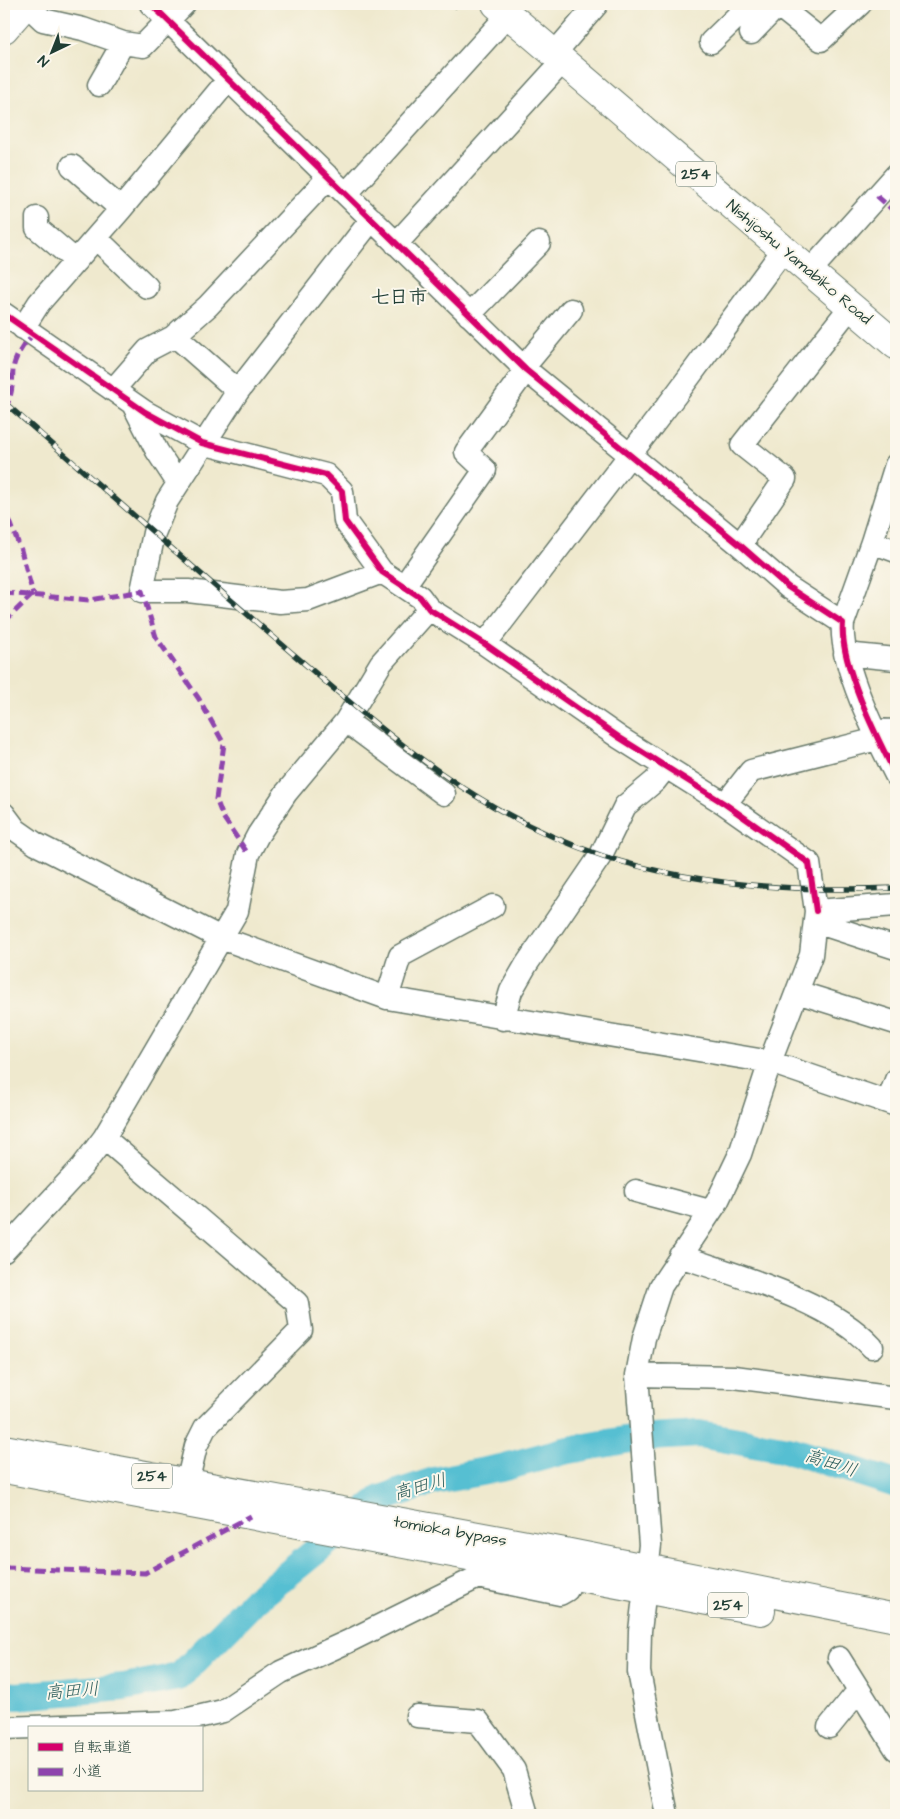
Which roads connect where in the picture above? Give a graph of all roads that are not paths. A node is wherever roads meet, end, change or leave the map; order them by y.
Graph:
1 (151, 4) edge
2 (184, 4) edge
3 (596, 4) edge
4 (750, 4) edge
5 (777, 4) edge
6 (860, 4) edge
7 (502, 9) edge
8 (15, 13) edge
9 (168, 21) junction
10 (751, 33) dead end
11 (711, 42) dead end
12 (123, 43) junction
13 (558, 58) junction
14 (228, 80) junction
15 (99, 85) dead end
16 (72, 166) dead end
17 (896, 174) edge
18 (329, 177) junction
19 (346, 194) junction
20 (121, 209) junction
21 (37, 218) dead end
22 (372, 219) junction
23 (96, 238) junction
24 (539, 243) dead end
25 (396, 244) junction
26 (784, 249) junction
27 (76, 261) junction
28 (810, 271) junction
29 (148, 286) dead end
30 (850, 306) junction
31 (571, 310) dead end
32 (4, 314) edge
33 (469, 315) junction
34 (23, 328) junction
35 (179, 339) dead end
36 (896, 345) edge
37 (524, 369) junction
38 (112, 390) junction
39 (238, 391) junction
40 (132, 403) junction
41 (202, 443) junction
42 (629, 455) junction
43 (896, 465) edge
44 (178, 483) junction
45 (872, 542) junction
46 (740, 545) junction
47 (896, 551) edge
48 (382, 572) junction
49 (404, 586) junction
50 (429, 610) junction
51 (843, 623) junction
52 (485, 644) junction
53 (845, 654) junction
54 (896, 659) edge
55 (346, 721) junction
56 (882, 733) edge
57 (666, 767) junction
58 (896, 774) edge
59 (444, 794) dead end
60 (725, 804) junction
61 (7, 827) edge
62 (896, 905) edge
63 (493, 906) dead end
64 (816, 917) junction
65 (221, 938) junction
66 (896, 948) edge
67 (797, 992) junction
68 (387, 998) junction
69 (504, 1019) junction
70 (896, 1023) edge
71 (770, 1062) junction
72 (896, 1080) edge
73 (892, 1104) edge
74 (104, 1138) junction
75 (636, 1191) dead end
76 (710, 1211) junction
77 (4, 1251) edge
78 (680, 1256) junction
79 (872, 1347) dead end
80 (637, 1382) junction
81 (896, 1398) edge
82 (4, 1449) edge
83 (4, 1468) edge
84 (187, 1483) junction
85 (566, 1566) junction
86 (646, 1579) junction
87 (896, 1618) edge
88 (896, 1636) edge
89 (839, 1658) dead end
90 (859, 1690) junction
91 (417, 1716) dead end
92 (61, 1726) edge
93 (28, 1727) edge
94 (829, 1727) dead end
95 (4, 1728) edge
96 (896, 1749) edge
97 (527, 1815) edge
98 (667, 1815) edge

1 - 9 street
2 - 9 street
3 - 13 street
4 - 11 street
5 - 6 street
5 - 10 street
7 - 13 highway, Nishijoshu Yamabiko Road / 254
7 - 19 street
8 - 12 street
9 - 12 street
9 - 14 street
12 - 15 street
13 - 25 street
13 - 26 highway, Nishijoshu Yamabiko Road / 254
14 - 18 street
14 - 20 street
16 - 20 street
17 - 28 street
18 - 19 street
18 - 38 street
19 - 22 street
20 - 23 street
21 - 27 street
22 - 25 street
22 - 39 street
23 - 27 street
23 - 29 street
24 - 33 street
25 - 33 street
26 - 28 highway, Nishijoshu Yamabiko Road / 254
26 - 42 street
27 - 34 street
28 - 30 highway, Nishijoshu Yamabiko Road / 254
30 - 36 highway, Nishijoshu Yamabiko Road / 254
30 - 46 street
31 - 37 street
32 - 34 street
33 - 37 street
34 - 38 street
35 - 39 street
37 - 42 street
37 - 49 street
38 - 40 street
39 - 41 street
40 - 41 street
40 - 44 street
41 - 44 street
41 - 48 street
42 - 46 street
42 - 52 street
43 - 45 street
44 - 48 street
45 - 47 street
45 - 51 street
46 - 51 street
48 - 49 street
49 - 50 street
50 - 52 street
50 - 55 street
51 - 53 street
52 - 57 street
53 - 54 street
53 - 56 street
55 - 59 street
55 - 65 street
56 - 58 street
56 - 60 street
57 - 60 street
57 - 69 street
60 - 64 street
61 - 65 street
62 - 64 street
63 - 68 street
64 - 66 street
64 - 67 street
65 - 68 street
65 - 74 street
67 - 70 street
67 - 71 street
68 - 69 street
69 - 71 street
71 - 73 street
71 - 76 street
72 - 73 street
74 - 77 street
74 - 84 street
75 - 76 street
76 - 78 street
78 - 79 street
78 - 80 street
80 - 81 street
80 - 86 street
82 - 84 highway, tomioka bypass / 254
83 - 85 highway, tomioka bypass / 254
84 - 85 highway, tomioka bypass / 254
85 - 86 highway, tomioka bypass / 254
85 - 92 street
86 - 87 highway, tomioka bypass / 254
86 - 88 highway, tomioka bypass / 254
86 - 98 street
89 - 90 street
90 - 94 street
90 - 96 street
91 - 97 street
93 - 95 street

